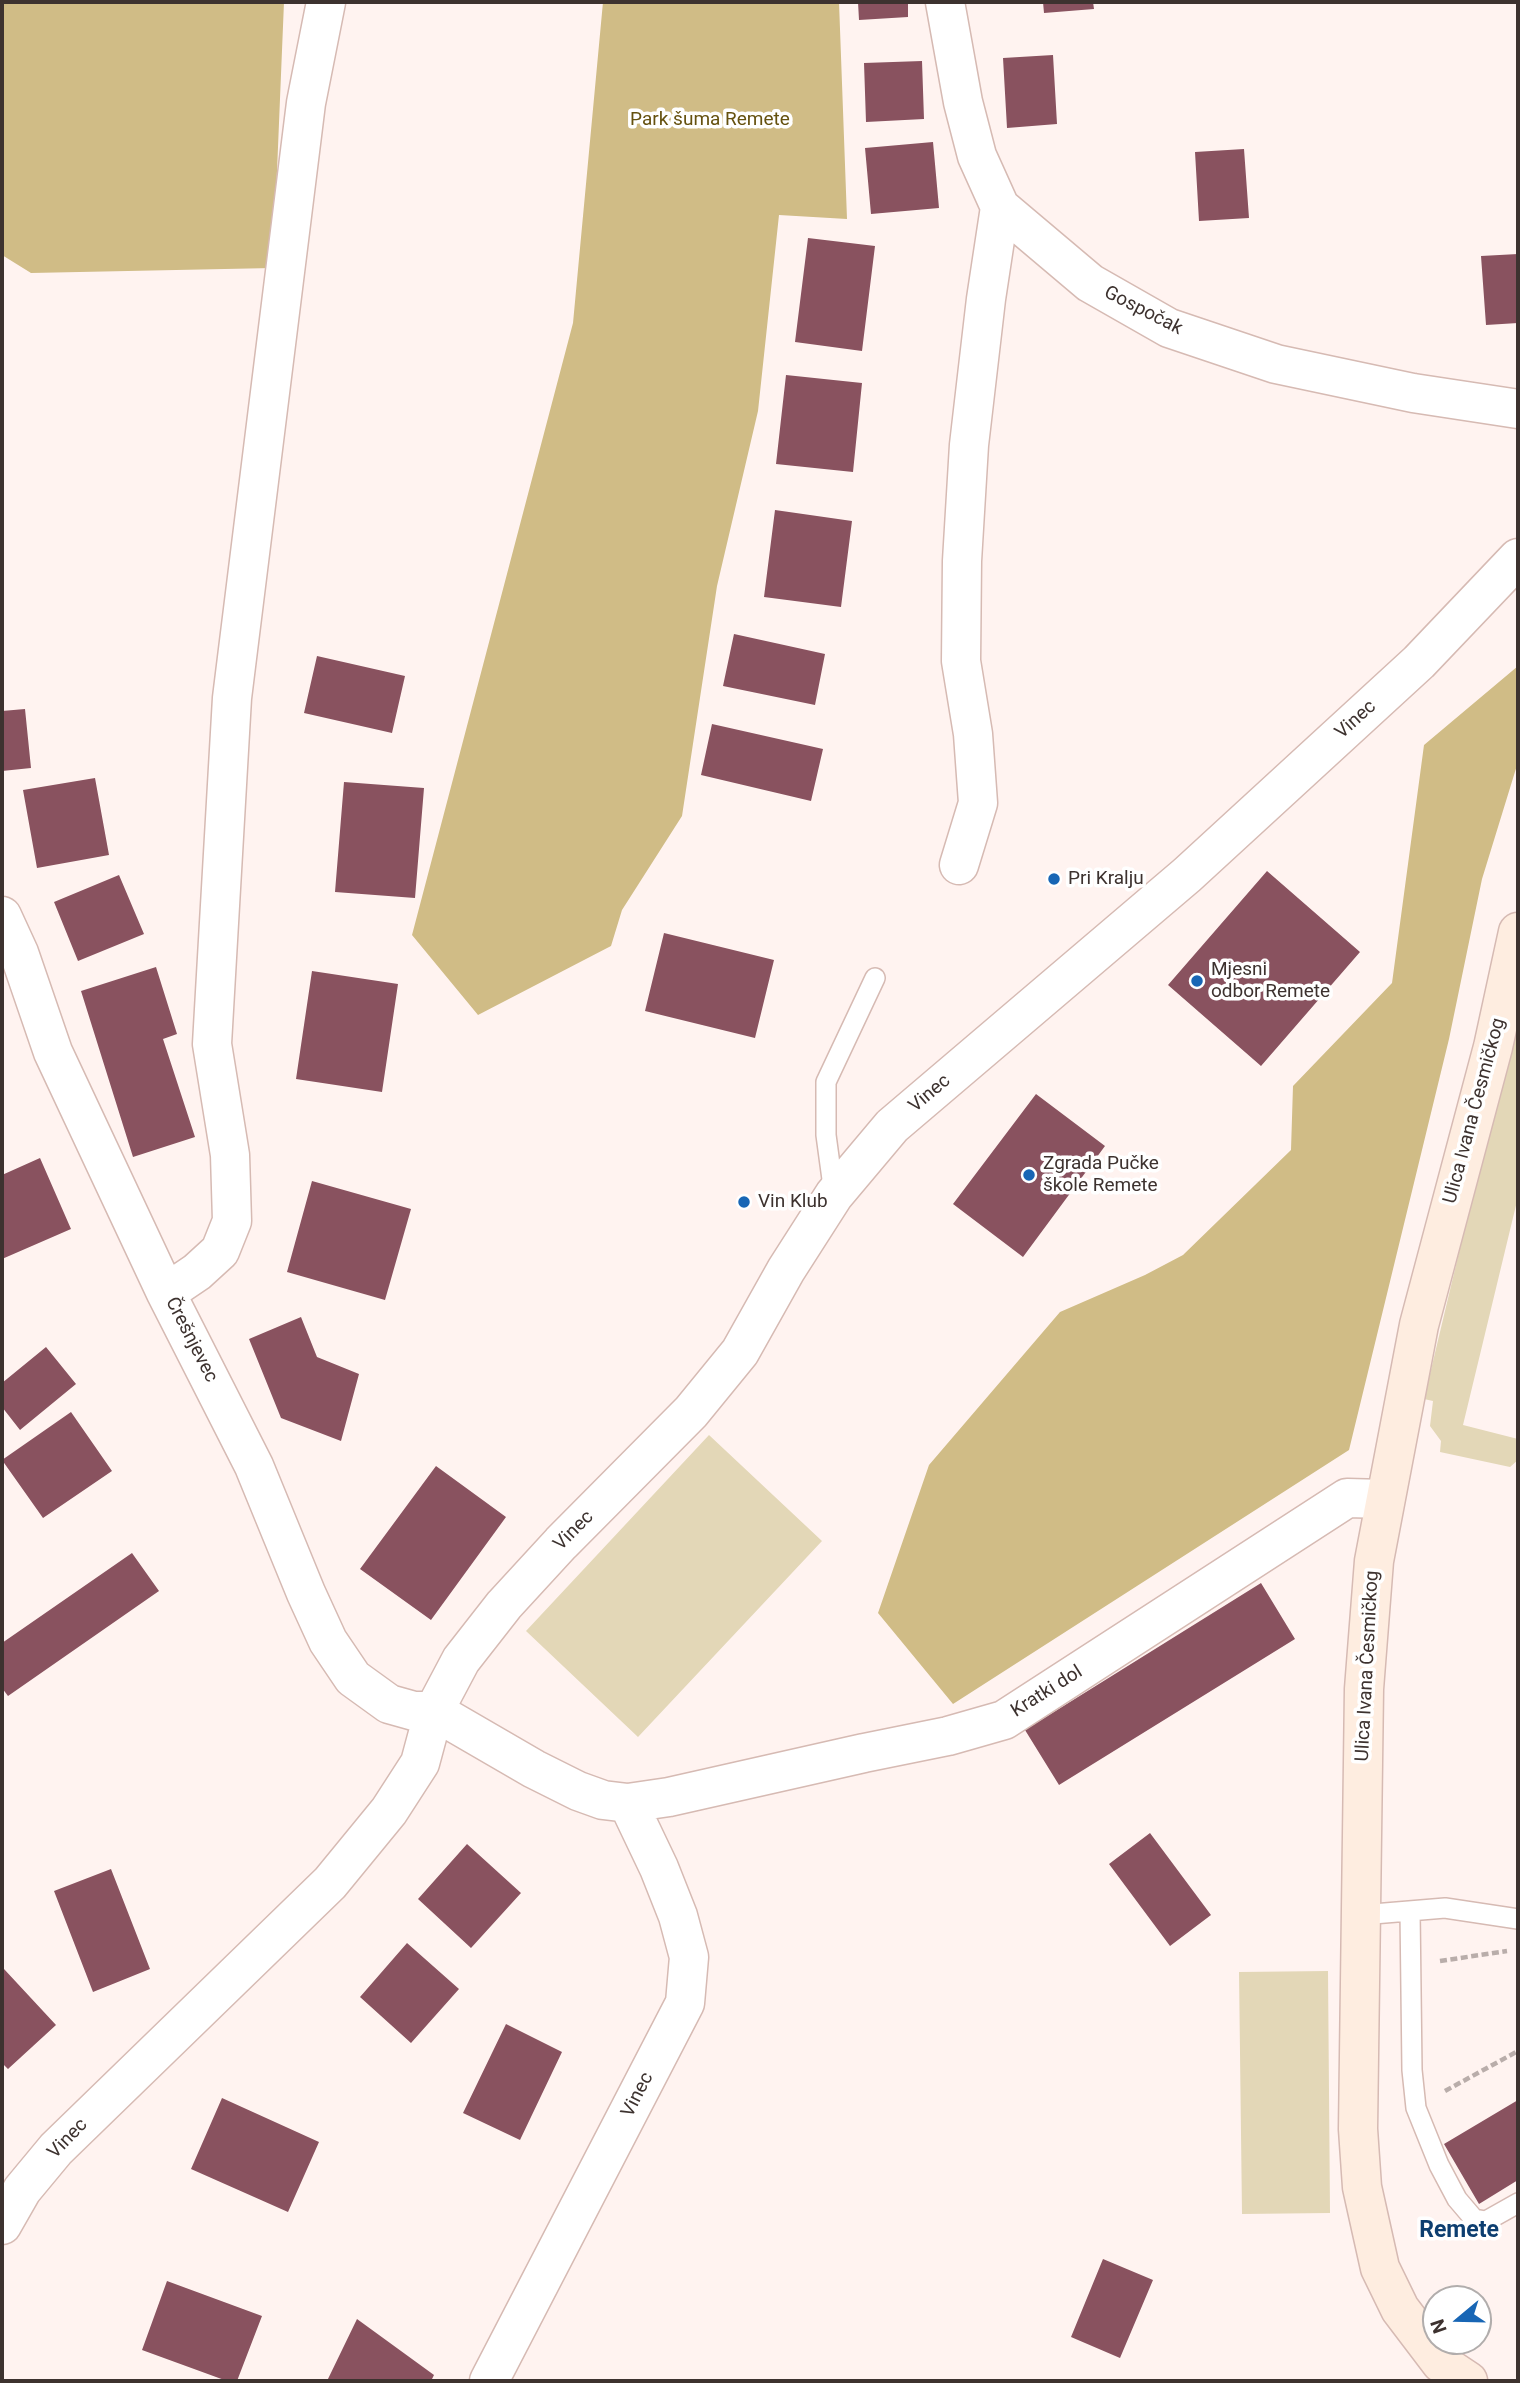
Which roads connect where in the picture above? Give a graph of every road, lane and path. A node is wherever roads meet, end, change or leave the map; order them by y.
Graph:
1 (326, 2) edge
2 (945, 2) edge
3 (1000, 207) junction
4 (1518, 409) edge
5 (1518, 558) edge
6 (959, 865) dead end
7 (2, 916) edge
8 (1518, 932) edge
9 (875, 978) dead end
10 (834, 1195) junction
11 (166, 1293) junction
12 (1385, 1499) junction
13 (433, 1711) junction
14 (628, 1803) junction
15 (1410, 1911) junction
16 (1361, 1915) junction
17 (1518, 1919) edge
18 (1518, 1949) edge
19 (1411, 1966) junction
20 (1518, 2052) edge
21 (1416, 2108) junction
22 (1518, 2203) edge
23 (2, 2225) edge
24 (1450, 2375) edge
25 (489, 2381) edge

1 - 11 street
2 - 3 street, Gospočak
3 - 4 street, Gospočak
3 - 6 street
5 - 10 street, Vinec
7 - 11 street, Črešnjevec
8 - 12 main road, Ulica Ivana Česmičkog
9 - 10 lane
10 - 13 street, Vinec
11 - 13 street, Črešnjevec
12 - 14 street, Kratki dol
12 - 16 main road, Ulica Ivana Česmičkog
13 - 14 street
13 - 23 street, Vinec
14 - 25 street, Vinec
15 - 16 lane
15 - 17 lane
15 - 19 lane
16 - 24 main road, Ulica Ivana Česmičkog
18 - 19 path
19 - 21 lane
20 - 21 path
21 - 22 lane

